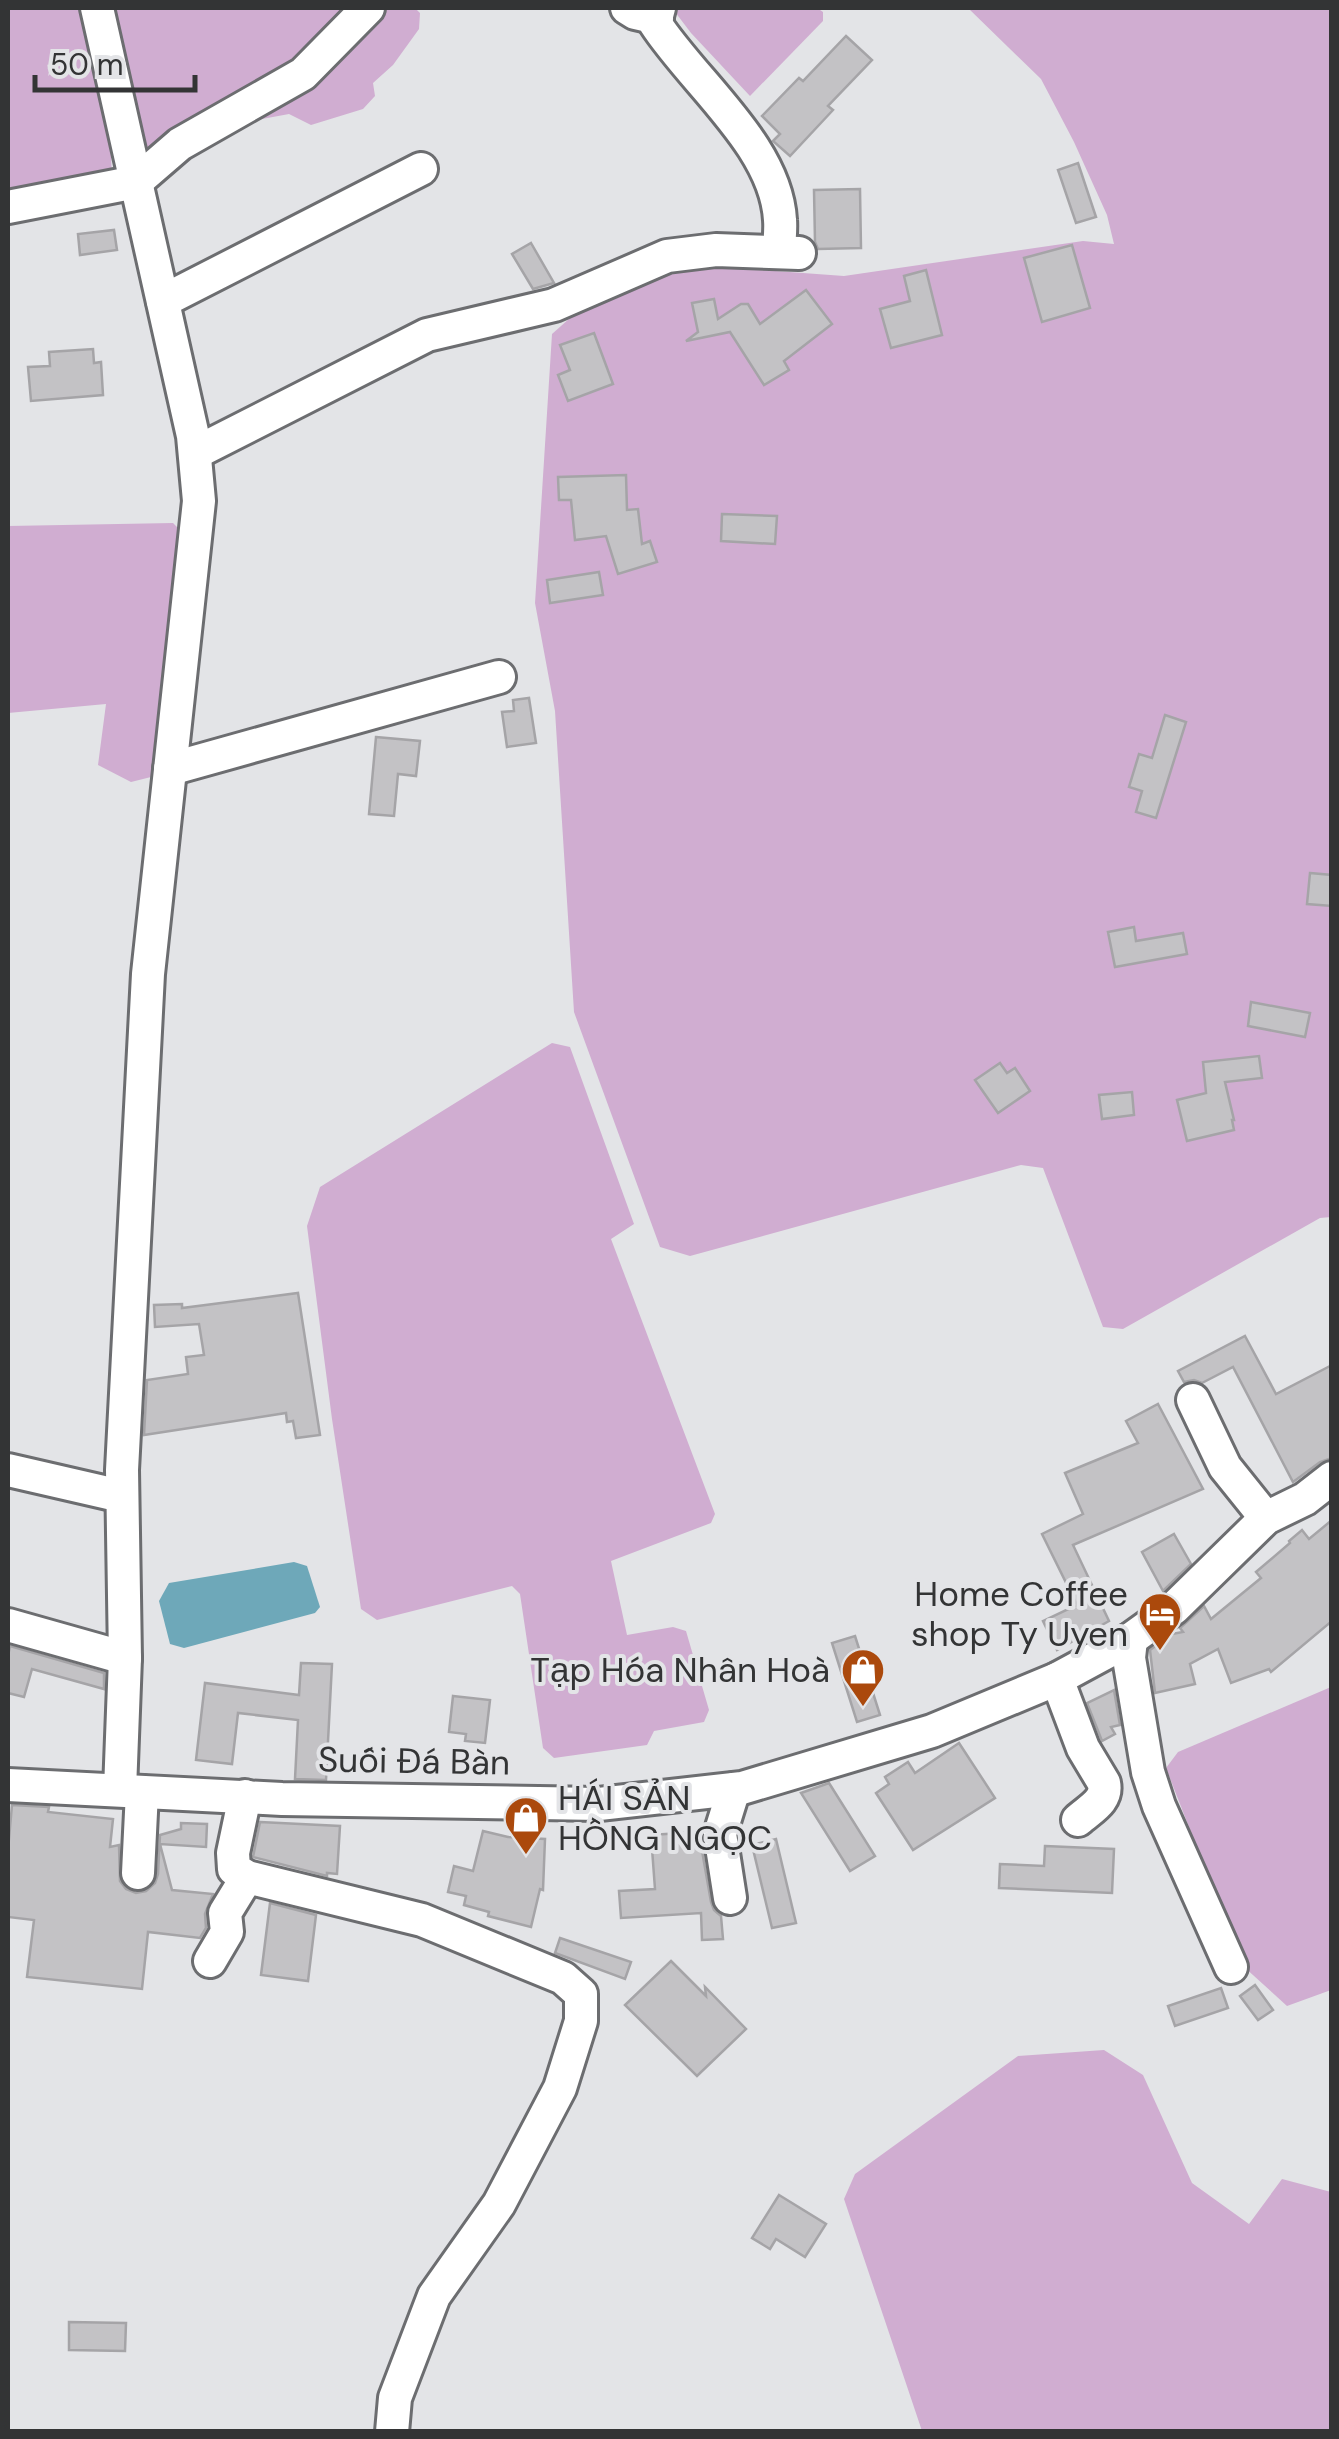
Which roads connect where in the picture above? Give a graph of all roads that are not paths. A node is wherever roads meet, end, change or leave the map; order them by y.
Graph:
1 (97, 8) edge
2 (368, 8) edge
3 (648, 11) edge
4 (420, 169) dead end
5 (136, 182) junction
6 (8, 207) edge
7 (162, 301) junction
8 (194, 453) junction
9 (500, 677) dead end
10 (170, 769) junction
11 (1193, 1400) dead end
12 (8, 1470) edge
13 (1332, 1478) edge
14 (121, 1496) junction
15 (1266, 1518) junction
16 (8, 1625) edge
17 (1131, 1639) junction
18 (126, 1658) junction
19 (1057, 1679) junction
20 (8, 1785) edge
21 (734, 1789) junction
22 (131, 1791) junction
23 (245, 1796) junction
24 (1078, 1820) dead end
25 (138, 1873) dead end
26 (248, 1877) junction
27 (730, 1898) dead end
28 (210, 1961) dead end
29 (1231, 1967) dead end
30 (392, 2432) edge

1 - 5 street
2 - 5 street
3 - 8 street
4 - 7 street
5 - 6 street
5 - 7 street
7 - 8 street
8 - 10 street
9 - 10 street
10 - 14 street
11 - 15 street
12 - 14 street
13 - 15 street, Suối Đá Bàn
14 - 18 street
15 - 17 street, Suối Đá Bàn
16 - 18 street
17 - 19 street, Suối Đá Bàn
17 - 29 street
18 - 22 street
19 - 21 street, Suối Đá Bàn
19 - 24 street
20 - 22 street, Suối Đá Bàn
21 - 23 street, Suối Đá Bàn
21 - 27 street
22 - 23 street, Suối Đá Bàn
22 - 25 street
23 - 26 street
26 - 28 street
26 - 30 street

